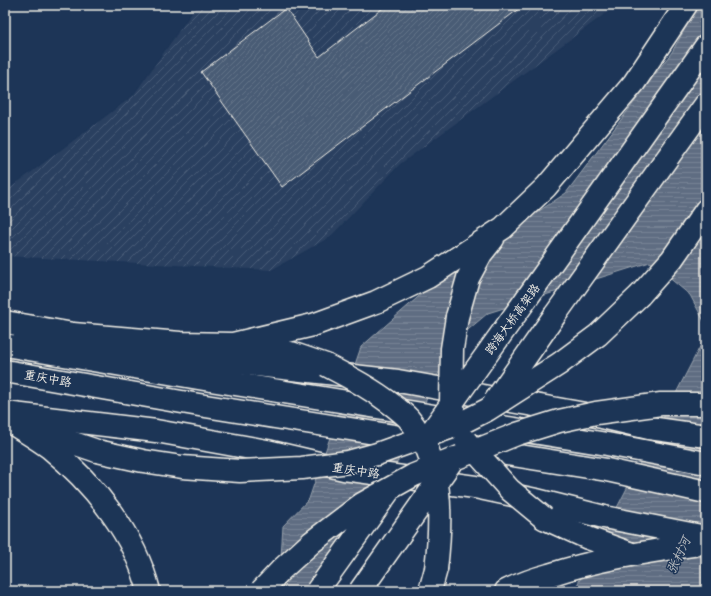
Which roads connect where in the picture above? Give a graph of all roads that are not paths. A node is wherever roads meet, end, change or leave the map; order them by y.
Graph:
1 (686, 5) edge
2 (706, 46) edge
3 (706, 104) edge
4 (706, 210) edge
5 (502, 228) junction
6 (5, 322) edge
7 (5, 336) edge
8 (5, 344) edge
9 (233, 344) junction
10 (5, 371) edge
11 (706, 404) edge
12 (7, 419) edge
13 (706, 436) edge
14 (706, 463) edge
15 (706, 492) edge
16 (706, 537) edge
17 (706, 543) edge
18 (632, 554) junction
19 (150, 591) edge
20 (261, 591) edge
21 (317, 591) edge
22 (360, 591) edge
23 (430, 591) edge
24 (506, 591) edge

1 - 5 main road
2 - 21 main road, 跨海大桥高架路, bridge
3 - 22 main road, bridge
4 - 12 main road, bridge
5 - 9 main road
5 - 18 main road, bridge
6 - 9 main road
7 - 13 main road
8 - 14 main road, bridge
9 - 23 main road, bridge
10 - 15 main road, 重庆中路, bridge
11 - 20 main road, bridge
12 - 16 main road, 重庆中路, bridge
12 - 19 main road
17 - 18 main road
18 - 24 main road

